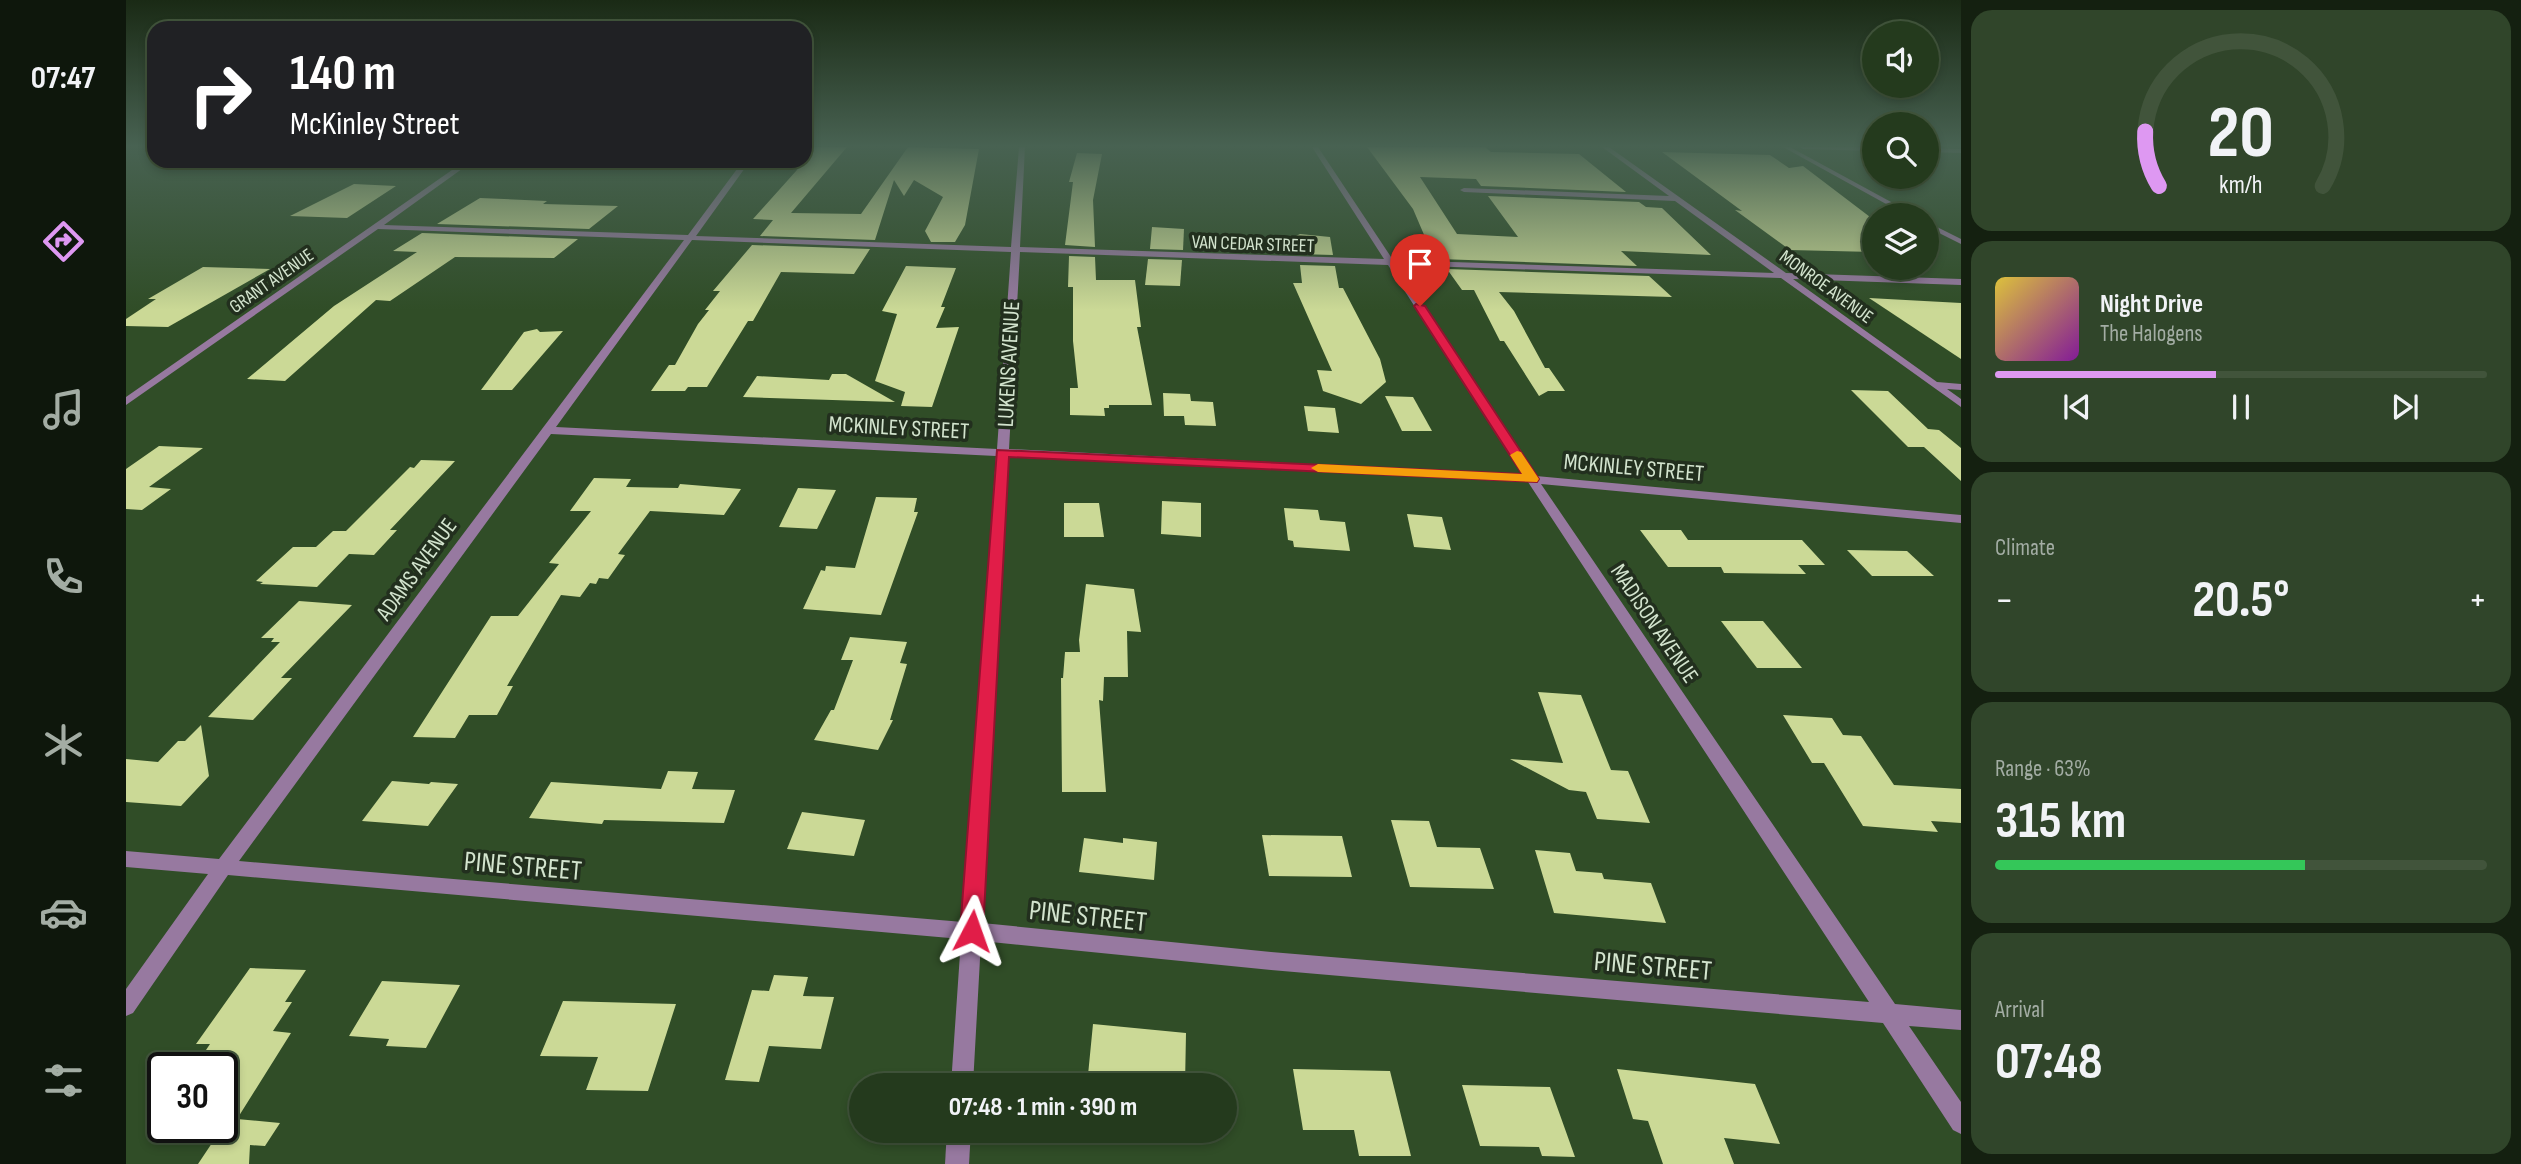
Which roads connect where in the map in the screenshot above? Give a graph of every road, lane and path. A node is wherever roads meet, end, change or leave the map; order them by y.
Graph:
1 (412, 201) edge
2 (717, 201) edge
3 (1018, 201) edge
4 (1351, 201) edge
5 (1680, 201) edge
6 (376, 226) junction
7 (1939, 230) edge
8 (689, 238) junction
9 (1961, 242) edge
10 (1014, 250) junction
11 (1391, 263) junction
12 (1785, 276) junction
13 (1961, 282) edge
14 (1934, 385) junction
15 (1961, 387) edge
16 (126, 402) edge
17 (1961, 404) edge
18 (546, 430) junction
19 (1002, 453) junction
20 (1532, 479) junction
21 (1961, 519) edge
22 (126, 859) edge
23 (223, 869) junction
24 (972, 931) junction
25 (126, 1006) edge
26 (1887, 1014) junction
27 (1961, 1020) edge
28 (963, 1073) edge
29 (1961, 1122) edge
30 (958, 1143) edge
31 (957, 1164) edge

1 - 6 street, GRANT AVENUE
2 - 8 street, ADAMS AVENUE
3 - 10 street, LUKENS AVENUE
4 - 11 street, MADISON AVENUE
5 - 12 street, MONROE AVENUE
6 - 8 street, VAN CEDAR STREET
6 - 16 street, GRANT AVENUE
7 - 9 street
8 - 10 street, VAN CEDAR STREET
8 - 18 street, ADAMS AVENUE
10 - 11 street, VAN CEDAR STREET
10 - 19 street, LUKENS AVENUE
11 - 12 street, VAN CEDAR STREET
11 - 20 street, MADISON AVENUE
12 - 13 street, VAN CEDAR STREET
12 - 14 street, MONROE AVENUE
14 - 15 street
14 - 17 street, MONROE AVENUE
18 - 19 street, MCKINLEY STREET
18 - 23 street, ADAMS AVENUE
19 - 20 street, MCKINLEY STREET
19 - 24 street, LUKENS AVENUE
20 - 21 street, MCKINLEY STREET
20 - 26 street, MADISON AVENUE
22 - 23 street, PINE STREET
23 - 24 street, PINE STREET
23 - 25 street, ADAMS AVENUE
24 - 26 street, PINE STREET
24 - 28 street, LUKENS AVENUE
26 - 27 street, PINE STREET
26 - 29 street, MADISON AVENUE
30 - 31 street

